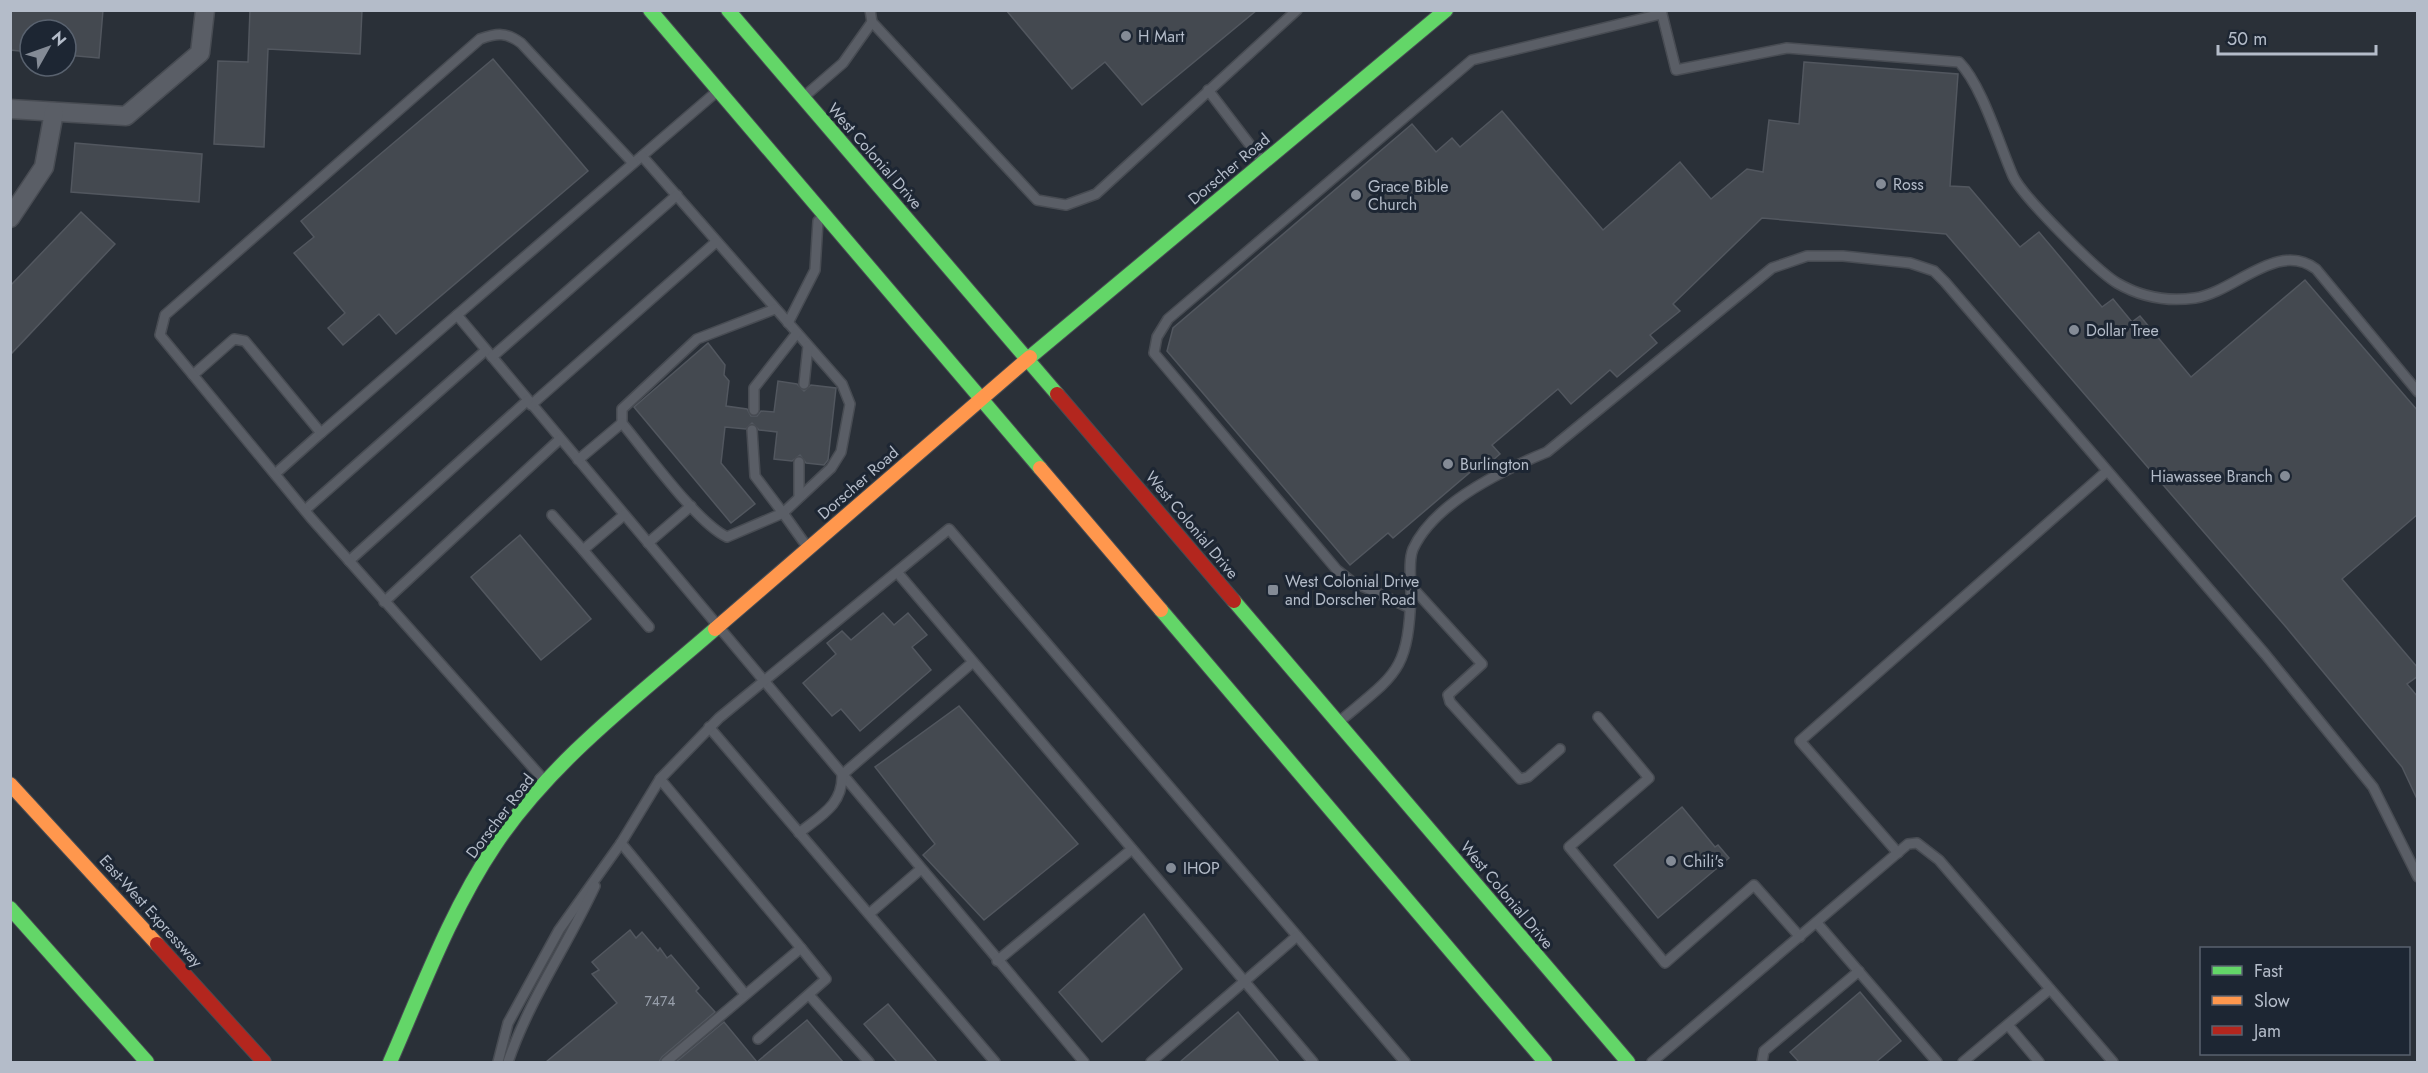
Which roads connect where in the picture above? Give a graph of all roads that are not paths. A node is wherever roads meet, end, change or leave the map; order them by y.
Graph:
1 (205, 10) edge
2 (650, 10) edge
3 (728, 10) edge
4 (870, 10) edge
5 (1297, 10) edge
6 (1446, 10) edge
7 (1661, 12) edge
8 (872, 22) junction
9 (718, 90) junction
10 (1208, 90) junction
11 (803, 97) junction
12 (10, 109) edge
13 (54, 112) junction
14 (642, 156) junction
15 (1263, 162) junction
16 (633, 163) junction
17 (677, 195) junction
18 (818, 209) junction
19 (10, 218) edge
20 (716, 242) junction
21 (775, 309) junction
22 (457, 315) junction
23 (788, 323) junction
24 (797, 333) junction
25 (808, 346) junction
26 (489, 354) junction
27 (1028, 358) junction
28 (193, 375) junction
29 (804, 384) dead end
30 (2418, 392) edge
31 (980, 399) junction
32 (530, 403) junction
33 (754, 410) dead end
34 (622, 423) junction
35 (752, 430) dead end
36 (321, 433) junction
37 (560, 439) junction
38 (578, 460) junction
39 (799, 462) dead end
40 (2107, 471) junction
41 (275, 474) junction
42 (799, 497) junction
43 (691, 506) junction
44 (305, 510) junction
45 (783, 513) junction
46 (552, 514) dead end
47 (624, 515) junction
48 (648, 543) junction
49 (808, 548) junction
50 (583, 550) junction
51 (349, 561) junction
52 (897, 572) junction
53 (1411, 586) junction
54 (384, 602) junction
55 (1410, 608) junction
56 (649, 627) dead end
57 (716, 627) junction
58 (973, 662) junction
59 (764, 683) junction
60 (1598, 717) dead end
61 (1339, 723) junction
62 (709, 727) junction
63 (1560, 749) dead end
64 (842, 775) junction
65 (660, 779) junction
66 (545, 782) junction
67 (10, 784) edge
68 (799, 833) junction
69 (621, 843) junction
70 (1132, 849) junction
71 (1898, 853) junction
72 (604, 865) junction
73 (921, 869) junction
74 (2418, 877) edge
75 (10, 908) edge
76 (869, 914) junction
77 (1817, 922) junction
78 (1297, 936) junction
79 (1800, 937) junction
80 (801, 948) junction
81 (997, 961) junction
82 (1859, 971) junction
83 (1245, 982) junction
84 (2050, 989) junction
85 (745, 994) junction
86 (809, 995) junction
87 (2008, 1025) junction
88 (758, 1039) dead end
89 (147, 1062) edge
90 (264, 1062) edge
91 (390, 1062) edge
92 (498, 1062) edge
93 (508, 1062) edge
94 (666, 1062) edge
95 (869, 1062) edge
96 (995, 1062) edge
97 (1084, 1062) edge
98 (1151, 1062) edge
99 (1313, 1062) edge
100 (1405, 1062) edge
101 (1545, 1062) edge
102 (1628, 1062) edge
103 (1652, 1062) edge
104 (1762, 1062) edge
105 (1937, 1062) edge
106 (1964, 1062) edge
107 (2039, 1062) edge
108 (2113, 1062) edge

1 - 13 street
2 - 9 main road
3 - 11 main road, West Colonial Drive
4 - 8 lane
5 - 10 lane
6 - 15 main road, Dorscher Road
7 - 30 lane
7 - 55 lane
8 - 10 lane
8 - 11 lane
9 - 14 lane
9 - 18 main road
10 - 15 lane
11 - 27 main road, West Colonial Drive
12 - 13 street
13 - 19 street
14 - 16 lane
14 - 17 lane
15 - 27 main road, Dorscher Road
16 - 22 lane
16 - 28 lane
17 - 20 lane
17 - 26 lane
18 - 23 lane
18 - 31 main road
20 - 21 lane
20 - 32 lane
21 - 23 lane
21 - 34 lane
22 - 26 lane
22 - 36 lane
23 - 24 lane
24 - 25 lane
24 - 33 lane
25 - 29 lane
25 - 42 lane
26 - 32 lane
26 - 44 lane
27 - 31 main road, Dorscher Road
27 - 61 main road, West Colonial Drive
28 - 36 lane
28 - 41 lane
31 - 49 main road, Dorscher Road
31 - 101 main road
32 - 37 lane
32 - 51 lane
34 - 38 lane
34 - 43 lane
35 - 45 lane
36 - 41 lane
37 - 38 lane
37 - 54 lane
38 - 47 lane
39 - 42 lane
40 - 53 lane
40 - 71 lane
40 - 74 lane
41 - 44 lane
42 - 45 lane
43 - 45 lane
43 - 48 lane
44 - 51 lane
45 - 49 lane
46 - 50 lane
47 - 48 lane
47 - 50 lane
48 - 57 lane
49 - 57 main road, Dorscher Road
50 - 56 lane
51 - 54 lane
52 - 58 lane
52 - 59 lane
52 - 78 lane
53 - 55 lane
53 - 63 lane
54 - 66 lane
55 - 61 lane
57 - 59 lane
57 - 66 main road, Dorscher Road
58 - 64 lane
58 - 70 lane
59 - 62 lane
59 - 64 lane
60 - 79 lane
61 - 102 main road, West Colonial Drive
62 - 65 lane
62 - 68 lane
64 - 68 lane
64 - 73 lane
65 - 69 lane
65 - 80 lane
66 - 91 main road, Dorscher Road
67 - 90 main road, East-West Expressway
68 - 76 lane
69 - 72 lane
69 - 85 lane
70 - 81 lane
70 - 83 lane
71 - 77 lane
71 - 84 lane
72 - 92 lane
72 - 93 lane
73 - 76 lane
73 - 81 lane
75 - 89 main road
76 - 96 lane
77 - 79 lane
77 - 82 lane
78 - 83 lane
78 - 100 lane
79 - 103 lane
80 - 85 lane
80 - 86 lane
81 - 97 lane
82 - 104 lane
82 - 105 lane
83 - 98 lane
83 - 99 lane
84 - 87 lane
84 - 108 lane
85 - 94 lane
86 - 88 lane
86 - 95 lane
87 - 106 lane
87 - 107 lane

